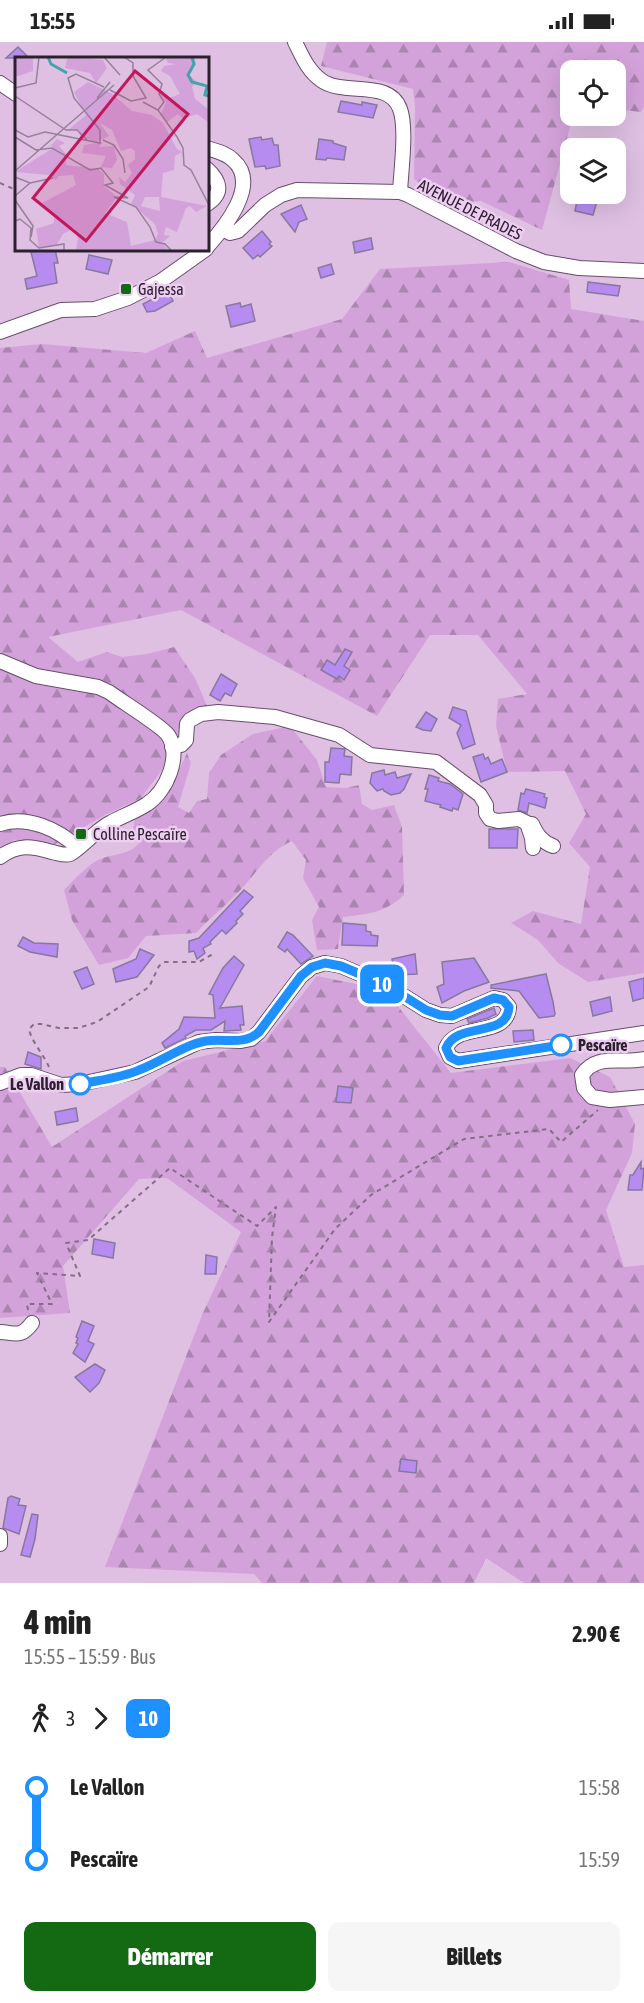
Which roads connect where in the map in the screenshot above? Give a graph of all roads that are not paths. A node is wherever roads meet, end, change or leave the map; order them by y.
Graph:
1 (295, 42) edge
2 (0, 82) edge
3 (15, 93) edge
4 (208, 147) edge
5 (208, 170) edge
6 (400, 192) junction
7 (208, 203) edge
8 (223, 229) junction
9 (208, 246) edge
10 (203, 250) edge
11 (644, 272) edge
12 (0, 332) edge
13 (0, 661) edge
14 (172, 747) junction
15 (527, 823) junction
16 (0, 824) edge
17 (553, 846) dead end
18 (78, 848) junction
19 (533, 848) dead end
20 (0, 857) edge
21 (644, 1033) edge
22 (644, 1059) edge
23 (0, 1083) edge
24 (644, 1097) edge
25 (32, 1323) road end
26 (0, 1332) edge
27 (0, 1536) edge
28 (0, 1544) edge

1 - 6 street
2 - 3 street
4 - 8 street
5 - 7 street
6 - 8 street, AVENUE DE PRADES
6 - 11 street, AVENUE DE PRADES
8 - 9 street
10 - 12 street
13 - 14 street
14 - 15 street
14 - 18 street
15 - 17 street
15 - 19 street
16 - 18 street
18 - 20 street
21 - 23 street
22 - 24 street
25 - 26 street
27 - 28 street

